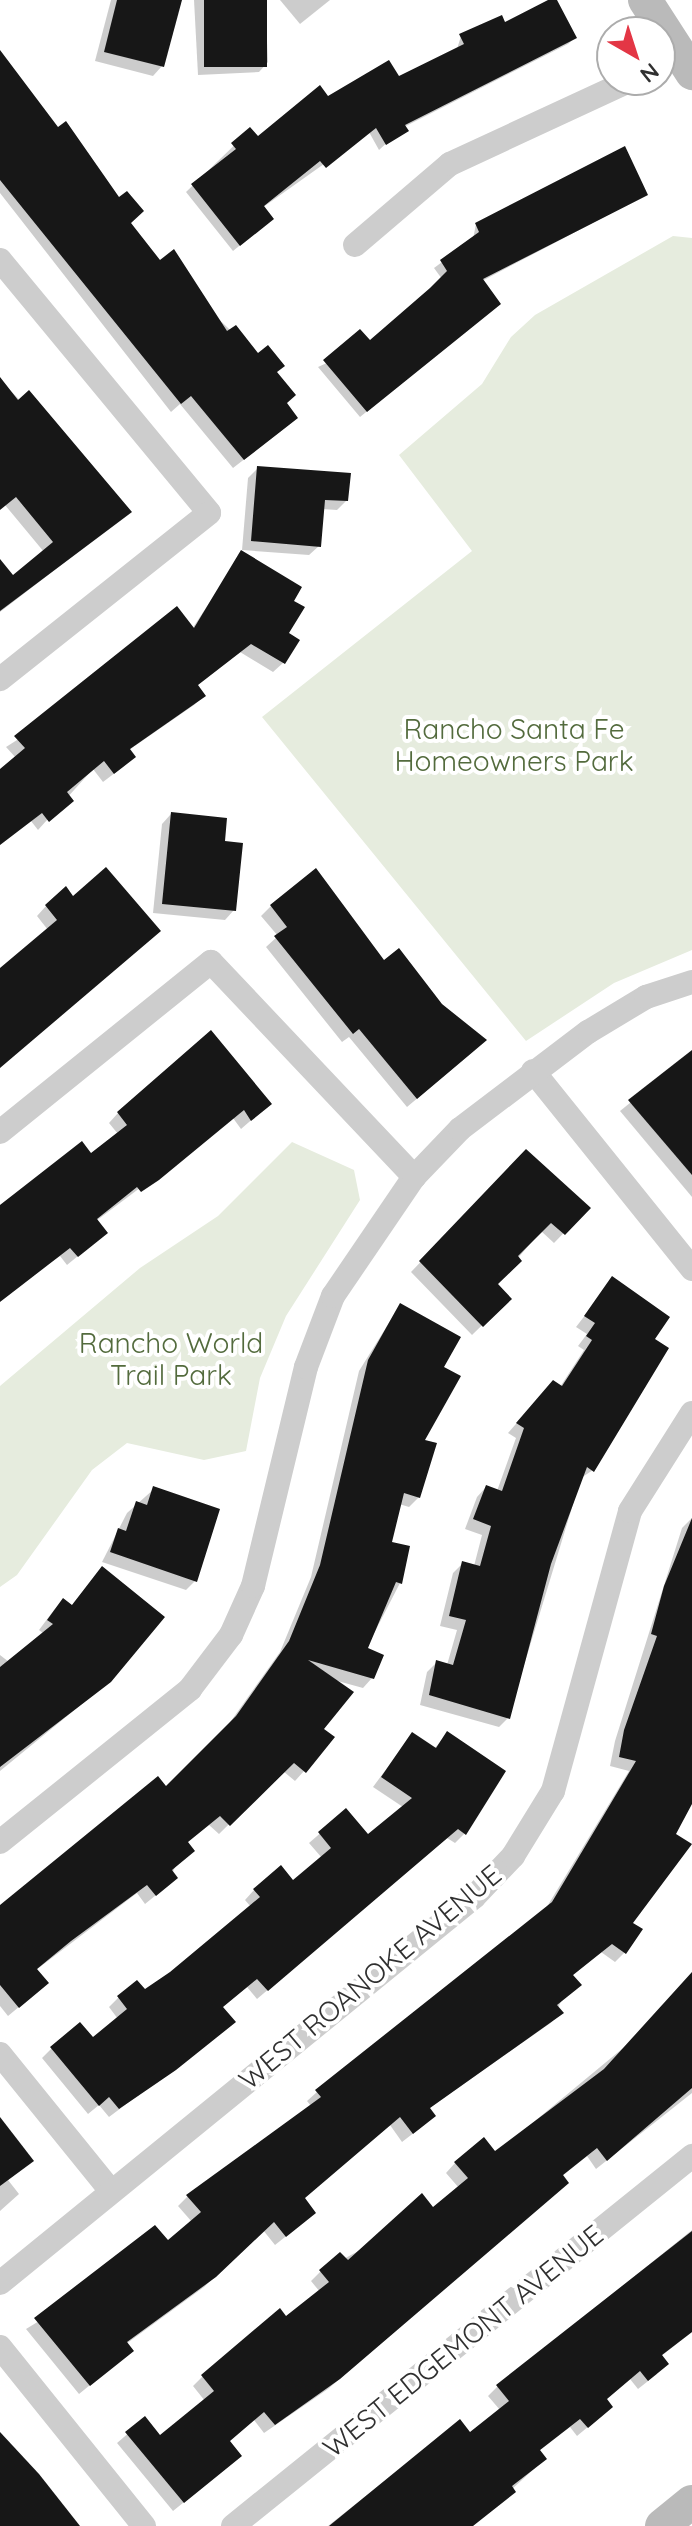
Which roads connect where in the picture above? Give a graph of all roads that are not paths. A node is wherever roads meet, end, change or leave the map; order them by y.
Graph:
1 (645, 0) edge
2 (679, 65) edge
3 (597, 96) edge
4 (355, 245) dead end
5 (0, 260) edge
6 (0, 679) edge
7 (692, 982) edge
8 (533, 1071) junction
9 (0, 1132) edge
10 (414, 1177) junction
11 (692, 1269) edge
12 (692, 1413) edge
13 (0, 1842) edge
14 (0, 2054) edge
15 (692, 2156) edge
16 (111, 2191) junction
17 (0, 2283) edge
18 (0, 2347) edge
19 (692, 2502) edge
20 (144, 2526) edge
21 (233, 2526) edge
22 (662, 2526) edge

1 - 2 street
3 - 4 street
5 - 6 street
7 - 8 street
8 - 10 street
8 - 11 street
9 - 10 street
10 - 13 street
12 - 16 street, WEST ROANOKE AVENUE
14 - 16 street
15 - 21 street, WEST EDGEMONT AVENUE
16 - 17 street, WEST ROANOKE AVENUE
18 - 20 street
19 - 22 street

